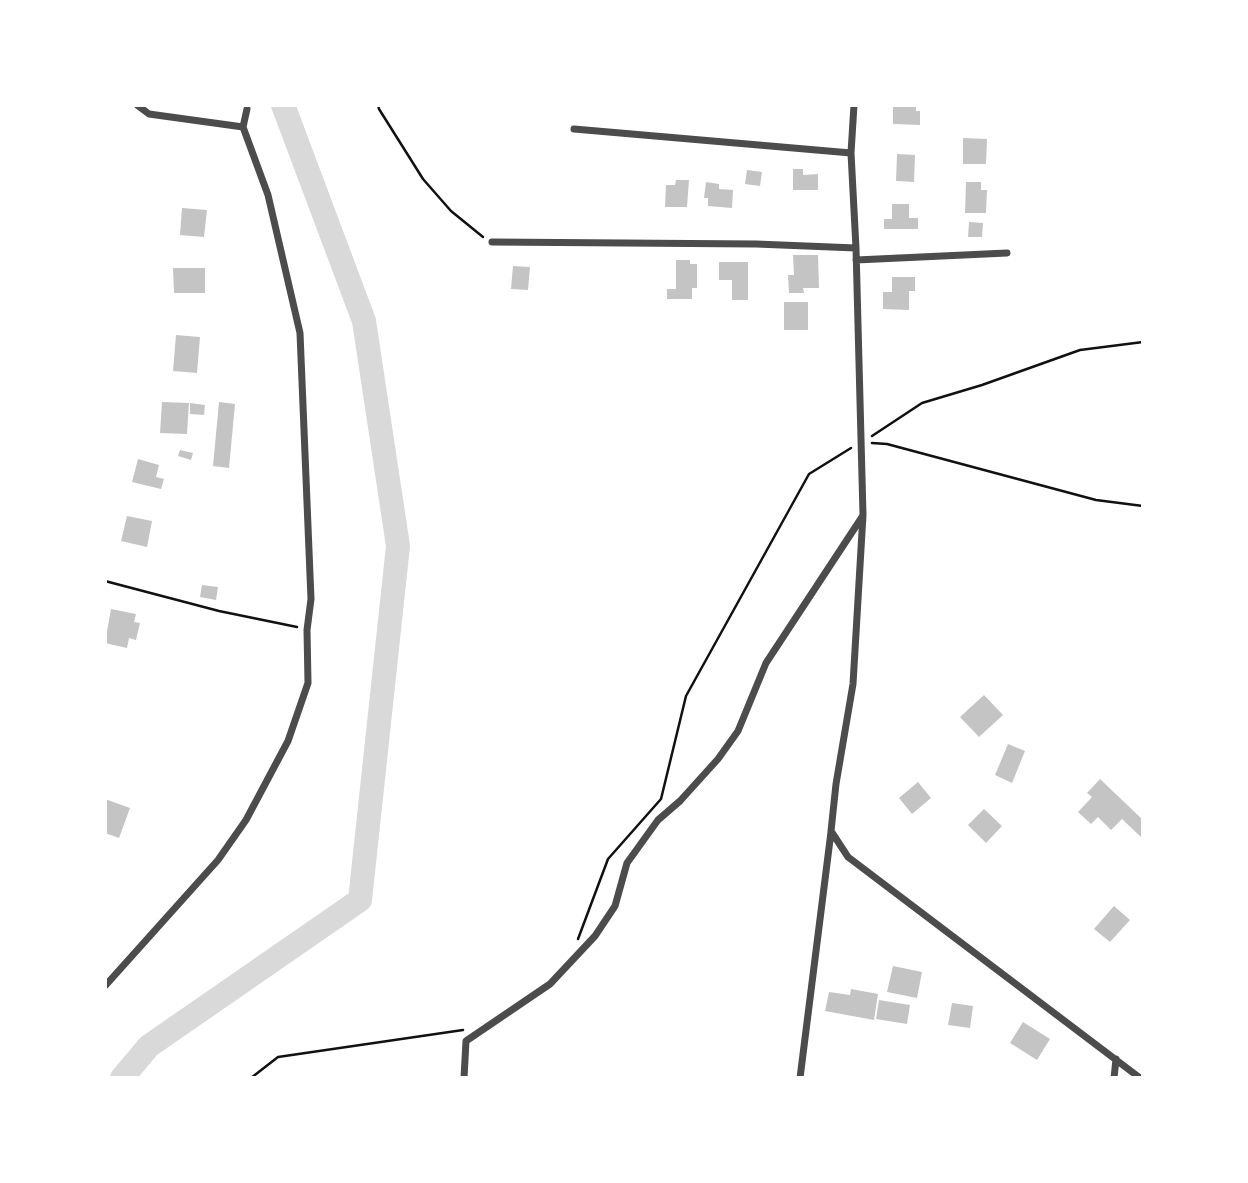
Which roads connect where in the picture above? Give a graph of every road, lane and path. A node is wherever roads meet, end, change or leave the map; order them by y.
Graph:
1 (137, 105) edge
2 (378, 105) edge
3 (854, 105) edge
4 (247, 109) dead end
5 (243, 127) junction
6 (574, 129) dead end
7 (851, 153) junction
8 (492, 242) joint
9 (856, 248) junction
10 (1007, 253) dead end
11 (856, 260) junction
12 (1143, 342) edge
13 (861, 443) junction
14 (1143, 506) edge
15 (863, 515) junction
16 (105, 581) edge
17 (307, 630) junction
18 (831, 831) junction
19 (577, 942) dead end
20 (105, 986) edge
21 (466, 1030) dead end
22 (1116, 1059) junction
23 (251, 1078) edge
24 (464, 1078) edge
25 (800, 1078) edge
26 (1114, 1078) edge
27 (1140, 1078) edge

1 - 5 street
2 - 8 path
3 - 7 street
4 - 5 street
5 - 17 street
6 - 7 street
7 - 9 street
8 - 9 street
9 - 11 street
10 - 11 street
11 - 13 street
12 - 13 path
13 - 14 path
13 - 15 street
13 - 19 path
15 - 18 street
15 - 24 street
16 - 17 path
17 - 20 street
18 - 22 street
18 - 25 street
21 - 23 path
22 - 26 street
22 - 27 street

